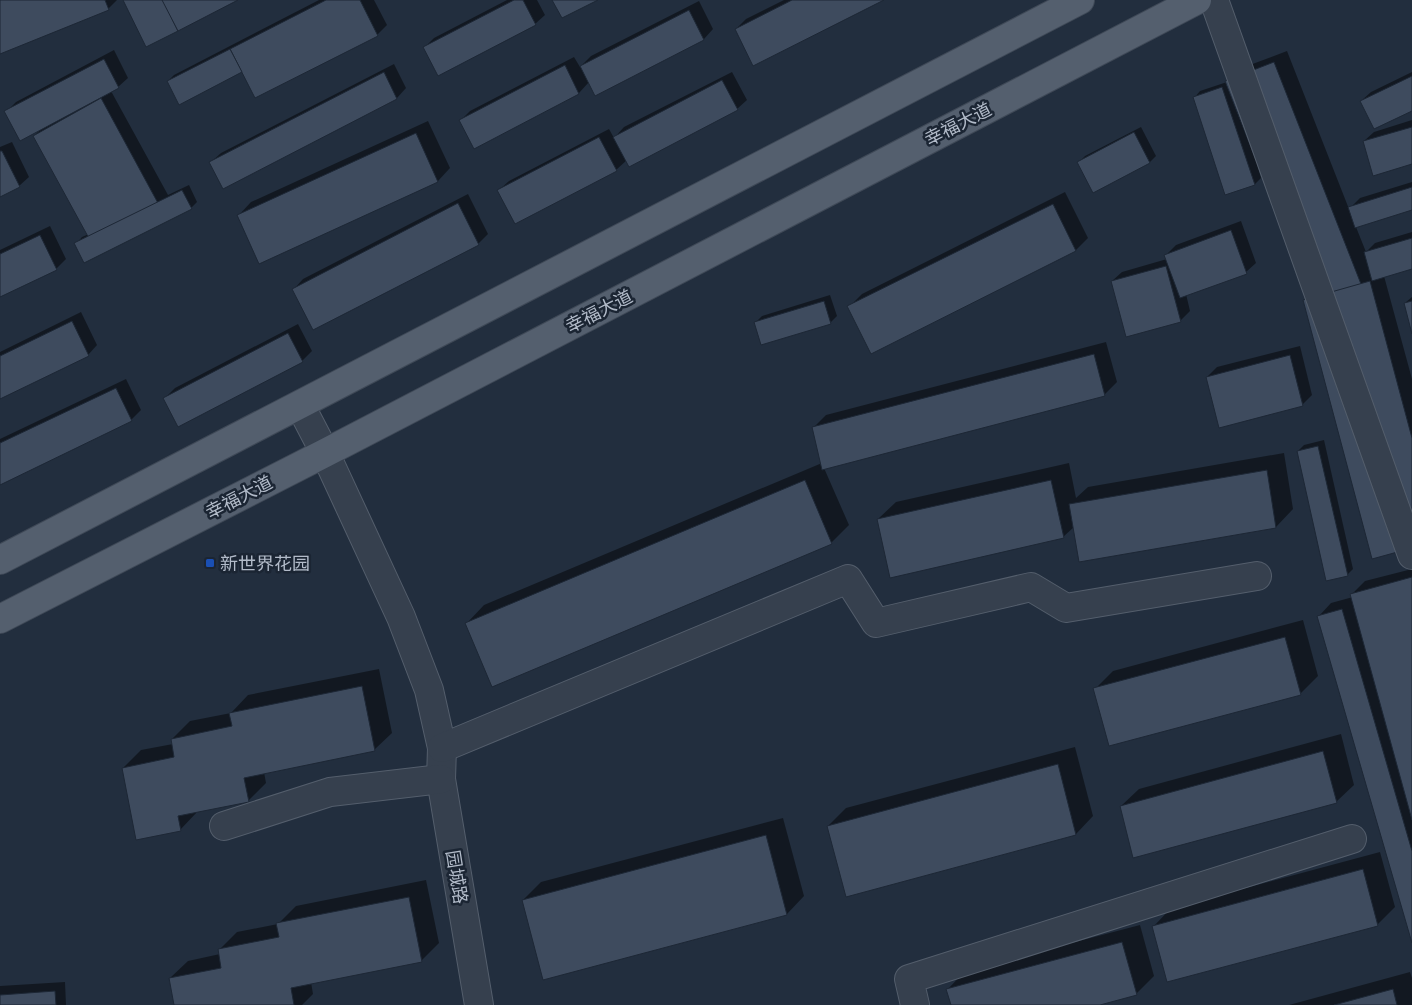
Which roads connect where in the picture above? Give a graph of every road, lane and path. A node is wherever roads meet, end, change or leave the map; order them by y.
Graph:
1 (1080, 0) edge
2 (1197, 0) edge
3 (1214, 0) edge
4 (300, 405) junction
5 (325, 453) junction
6 (1412, 555) edge
7 (0, 560) edge
8 (1257, 576) dead end
9 (0, 619) edge
10 (442, 748) junction
11 (440, 779) junction
12 (224, 826) dead end
13 (1352, 839) dead end
14 (912, 992) edge
15 (479, 1005) edge

1 - 4 main road
2 - 5 main road, 幸福大道
3 - 6 street
4 - 5 street, 园城路
4 - 7 main road
5 - 9 main road, 幸福大道
5 - 10 street, 园城路
8 - 10 street
10 - 11 street, 园城路
11 - 12 street
11 - 15 street, 园城路
13 - 14 street

